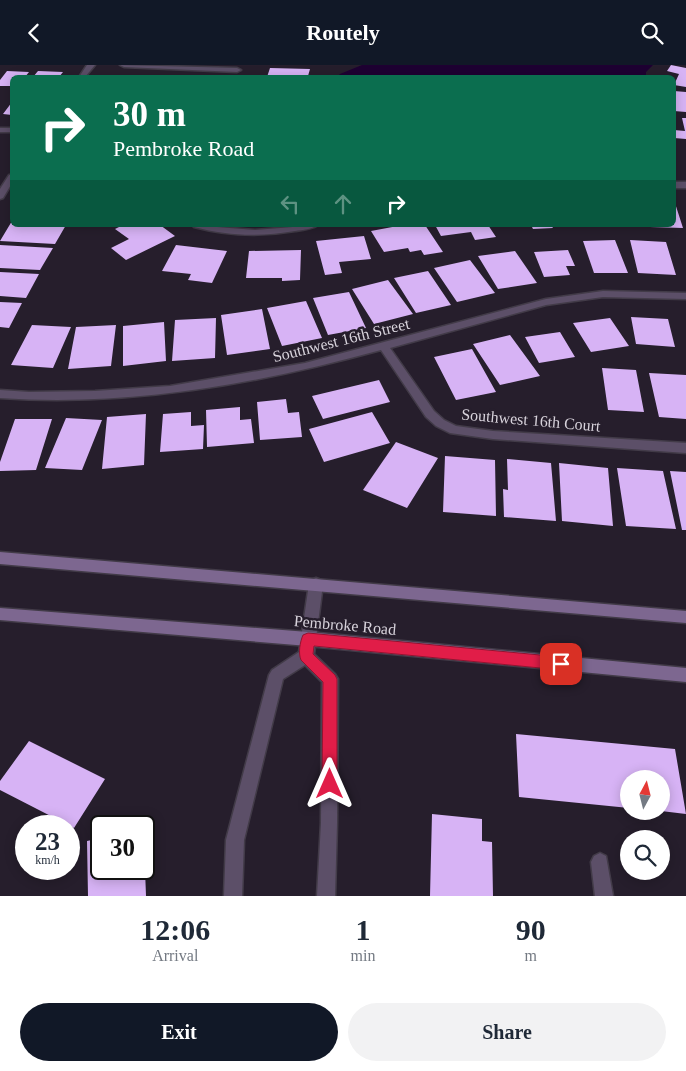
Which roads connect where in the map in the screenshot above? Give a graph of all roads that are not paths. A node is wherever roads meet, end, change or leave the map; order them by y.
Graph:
1 (124, 65) edge
2 (237, 71) edge
3 (10, 180) edge
4 (0, 196) edge
5 (205, 227) edge
6 (304, 227) edge
7 (686, 296) edge
8 (384, 347) junction
9 (0, 394) edge
10 (686, 448) edge
11 (0, 558) edge
12 (316, 584) junction
13 (0, 614) edge
14 (686, 617) edge
15 (308, 639) junction
16 (306, 656) junction
17 (686, 675) edge
18 (600, 862) dead end
19 (233, 896) edge
20 (326, 896) edge
21 (604, 896) edge

1 - 2 street
3 - 4 street
5 - 6 street
7 - 8 street, Southwest 16th Street
8 - 9 street, Southwest 16th Street
8 - 10 street, Southwest 16th Court
11 - 12 main road
12 - 14 main road
12 - 15 street
13 - 15 main road, Pembroke Road
15 - 16 street
15 - 17 main road, Pembroke Road
16 - 19 street
16 - 20 street
18 - 21 street

